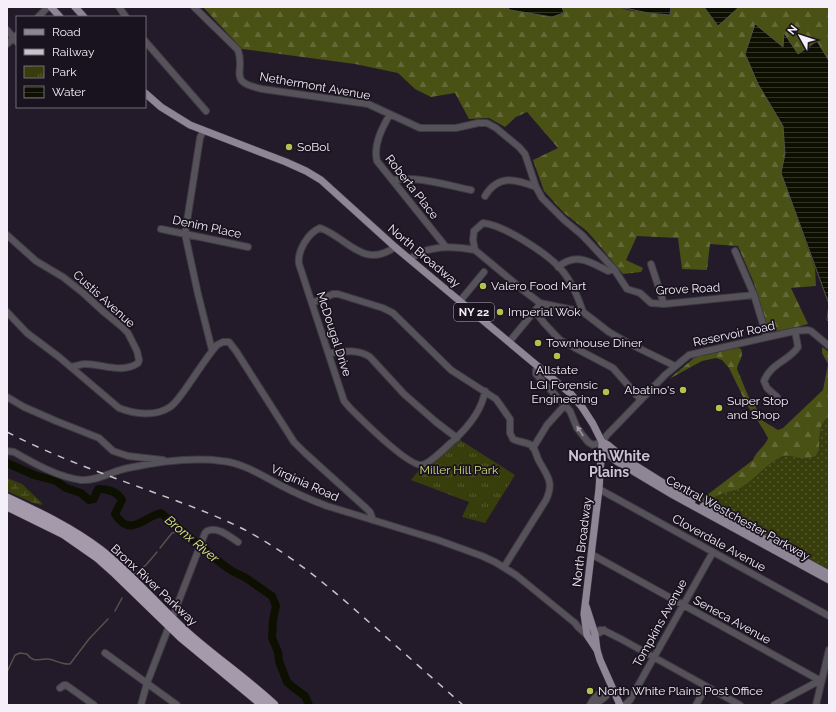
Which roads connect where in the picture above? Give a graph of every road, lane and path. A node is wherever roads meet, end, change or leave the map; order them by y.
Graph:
1 (48, 7) edge
2 (51, 7) edge
3 (75, 7) edge
4 (119, 7) edge
5 (194, 7) edge
6 (39, 16) edge
7 (59, 16) edge
8 (83, 16) edge
9 (125, 16) edge
10 (7, 30) edge
11 (16, 39) edge
12 (146, 43) edge
13 (7, 44) edge
14 (146, 94) edge
15 (206, 111) dead end
16 (390, 114) junction
17 (203, 131) junction
18 (393, 180) junction
19 (536, 187) junction
20 (472, 190) dead end
21 (485, 196) dead end
22 (161, 229) dead end
23 (185, 234) junction
24 (7, 235) edge
25 (248, 247) dead end
26 (446, 247) junction
27 (395, 248) junction
28 (475, 250) junction
29 (735, 251) dead end
30 (410, 259) junction
31 (651, 264) dead end
32 (558, 267) junction
33 (614, 269) junction
34 (484, 272) dead end
35 (754, 295) junction
36 (460, 301) junction
37 (312, 303) junction
38 (664, 304) junction
39 (538, 306) junction
40 (7, 312) edge
41 (583, 312) junction
42 (795, 331) junction
43 (767, 337) junction
44 (510, 342) junction
45 (829, 346) edge
46 (212, 350) junction
47 (329, 353) junction
48 (538, 366) junction
49 (675, 366) junction
50 (72, 367) junction
51 (485, 392) junction
52 (7, 397) edge
53 (777, 397) dead end
54 (641, 400) junction
55 (565, 405) junction
56 (457, 438) junction
57 (602, 442) junction
58 (534, 448) junction
59 (7, 451) edge
60 (171, 461) junction
61 (599, 489) junction
62 (7, 498) edge
63 (7, 506) edge
64 (372, 520) junction
65 (238, 542) dead end
66 (713, 552) junction
67 (591, 554) junction
68 (504, 567) junction
69 (829, 574) edge
70 (829, 580) edge
71 (683, 605) junction
72 (829, 616) edge
73 (171, 623) junction
74 (575, 623) junction
75 (591, 627) junction
76 (604, 631) junction
77 (586, 635) junction
78 (596, 650) junction
79 (829, 650) edge
80 (105, 653) dead end
81 (654, 657) junction
82 (821, 681) junction
83 (148, 683) junction
84 (706, 686) junction
85 (60, 688) dead end
86 (612, 690) junction
87 (94, 705) edge
88 (141, 705) edge
89 (177, 705) edge
90 (263, 705) edge
91 (274, 705) edge
92 (590, 705) edge
93 (594, 705) edge
94 (620, 705) edge
95 (625, 705) edge
96 (696, 705) edge
97 (740, 705) edge
98 (774, 705) edge
99 (816, 705) edge

1 - 6 street
2 - 7 main road
3 - 8 main road
4 - 9 street
5 - 16 street, Nethermont Avenue
10 - 11 street
11 - 13 street
12 - 15 street
14 - 17 main road, North Broadway / NY 22
16 - 18 street, Roberta Place
16 - 19 street, Nethermont Avenue
17 - 23 street
17 - 27 main road, North Broadway / NY 22
18 - 20 street
18 - 26 street, Roberta Place
19 - 21 street
19 - 33 street, Grove Road
22 - 23 street, Denim Place
23 - 25 street, Denim Place
23 - 46 street
24 - 50 street, Custis Avenue
26 - 28 street
26 - 30 street
27 - 30 main road, North Broadway / NY 22
27 - 37 street, McDougal Drive
28 - 32 street
28 - 39 street
29 - 35 street
30 - 36 main road, North Broadway / NY 22
31 - 38 street
32 - 33 street
32 - 41 street
33 - 38 street, Grove Road
34 - 36 street
35 - 38 street, Grove Road
35 - 43 street
36 - 44 main road, North Broadway / NY 22
37 - 47 street, McDougal Drive
37 - 51 street
39 - 41 street
39 - 44 street
39 - 54 street
40 - 50 street
41 - 49 street
42 - 43 street, Reservoir Road
42 - 45 street, Reservoir Road
42 - 53 street
43 - 49 street, Reservoir Road
44 - 48 main road, North Broadway / NY 22
46 - 50 street
46 - 64 street
47 - 56 street
47 - 56 street, McDougal Drive
48 - 55 street
48 - 57 main road, North Broadway / NY 22
49 - 54 street, Reservoir Road
51 - 56 street
51 - 58 street
52 - 60 street
54 - 57 street, Reservoir Road
57 -> 55 street
55 - 58 street
57 - 61 main road, North Broadway
57 - 69 main road, Central Westchester Parkway
57 - 70 main road, Central Westchester Parkway
58 - 68 street
59 - 60 street, Virginia Road
60 - 64 street, Virginia Road
61 - 66 street, Cloverdale Avenue
61 - 67 main road, North Broadway
62 - 73 highway, Bronx River Parkway
63 - 73 highway, Bronx River Parkway
64 - 68 street, Virginia Road
65 - 73 street
66 - 71 street, Tompkins Avenue
66 - 72 street, Cloverdale Avenue
67 - 71 street, Seneca Avenue
67 - 75 main road, North Broadway
68 - 74 street, Virginia Road
71 - 81 street, Tompkins Avenue
71 - 82 street, Seneca Avenue
73 - 83 street
73 - 90 highway, Bronx River Parkway
73 - 91 highway, Bronx River Parkway
74 - 75 street, Virginia Road
74 - 77 street, Virginia Road
75 - 76 street
75 - 76 street, Virginia Road
75 - 77 main road, North Broadway
75 - 78 main road, North Broadway
76 - 81 street, Virginia Road
77 - 78 main road, North Broadway
78 - 86 main road, North Broadway
79 - 82 street
80 - 83 street
81 - 84 street, Virginia Road
81 - 95 street, Tompkins Avenue
82 - 98 street
82 - 99 street
83 - 88 street
83 - 89 street
84 - 96 street
84 - 97 street, Virginia Road
85 - 87 street
86 - 92 street
86 - 93 street
86 - 94 main road, North Broadway

